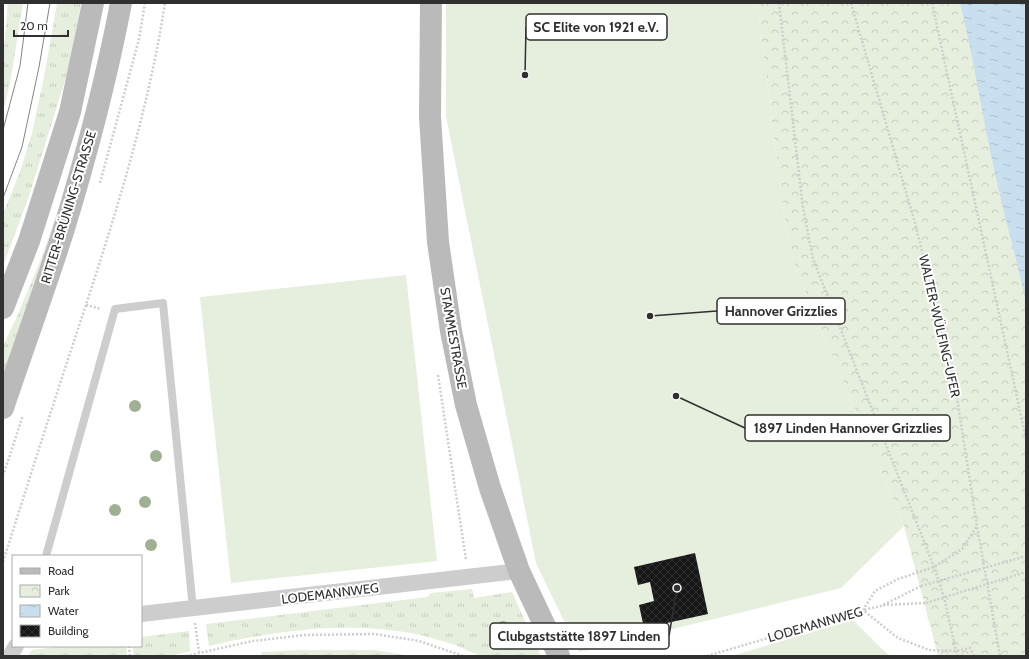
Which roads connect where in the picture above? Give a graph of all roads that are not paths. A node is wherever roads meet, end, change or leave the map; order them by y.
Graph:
1 (93, 3) edge
2 (121, 3) edge
3 (431, 3) edge
4 (3, 308) edge
5 (3, 408) edge
6 (46, 555) edge
7 (519, 571) junction
8 (193, 609) junction
9 (142, 614) edge
10 (15, 647) edge
11 (10, 656) edge
12 (559, 656) edge

1 - 4 street, RITTER-BRÜNING-STRASSE
2 - 5 street, RITTER-BRÜNING-STRASSE
3 - 7 street, STAMMESTRASSE
6 - 8 lane
7 - 8 street, LODEMANNWEG
7 - 12 street, STAMMESTRASSE
8 - 9 street, LODEMANNWEG
10 - 11 street

